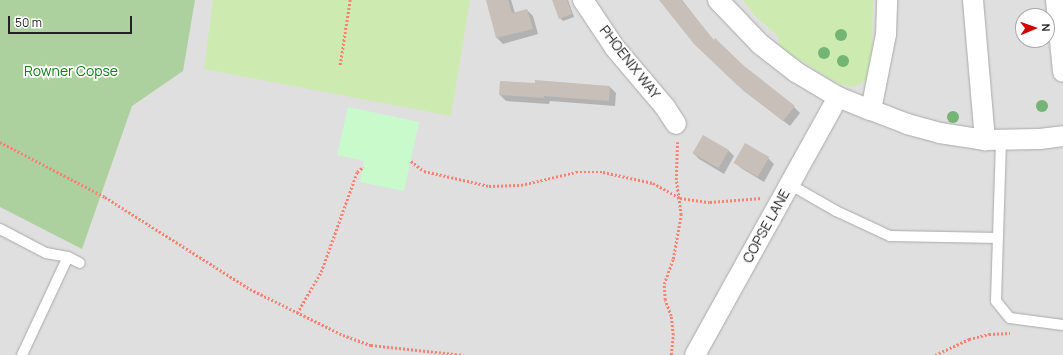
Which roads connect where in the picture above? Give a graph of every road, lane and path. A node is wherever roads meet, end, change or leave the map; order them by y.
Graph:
1 (350, 0) edge
2 (584, 0) edge
3 (718, 0) edge
4 (887, 0) edge
5 (973, 0) edge
6 (1056, 0) edge
7 (340, 65) dead end
8 (1063, 72) edge
9 (838, 97) junction
10 (871, 110) junction
11 (676, 124) joint
12 (1063, 136) edge
13 (993, 141) junction
14 (0, 142) edge
15 (411, 161) dead end
16 (363, 167) dead end
17 (786, 190) junction
18 (680, 198) junction
19 (0, 229) edge
20 (998, 238) junction
21 (68, 257) junction
22 (80, 263) dead end
23 (297, 313) junction
24 (1063, 324) edge
25 (1014, 332) dead end
26 (22, 355) edge
27 (464, 355) edge
28 (671, 355) edge
29 (695, 355) edge
30 (935, 355) edge

1 - 7 path
2 - 11 street, PHOENIX WAY
3 - 9 street
4 - 10 street
5 - 13 street
6 - 8 street
9 - 10 street
9 - 17 street, COPSE LANE
10 - 13 street
11 - 18 path
12 - 13 street
13 - 20 lane
14 - 23 path
15 - 18 path
16 - 23 path
17 - 18 path
17 - 20 lane
17 - 29 street, COPSE LANE
18 - 28 path
19 - 21 lane
20 - 24 lane
21 - 22 lane
21 - 26 lane
23 - 27 path
25 - 30 path

